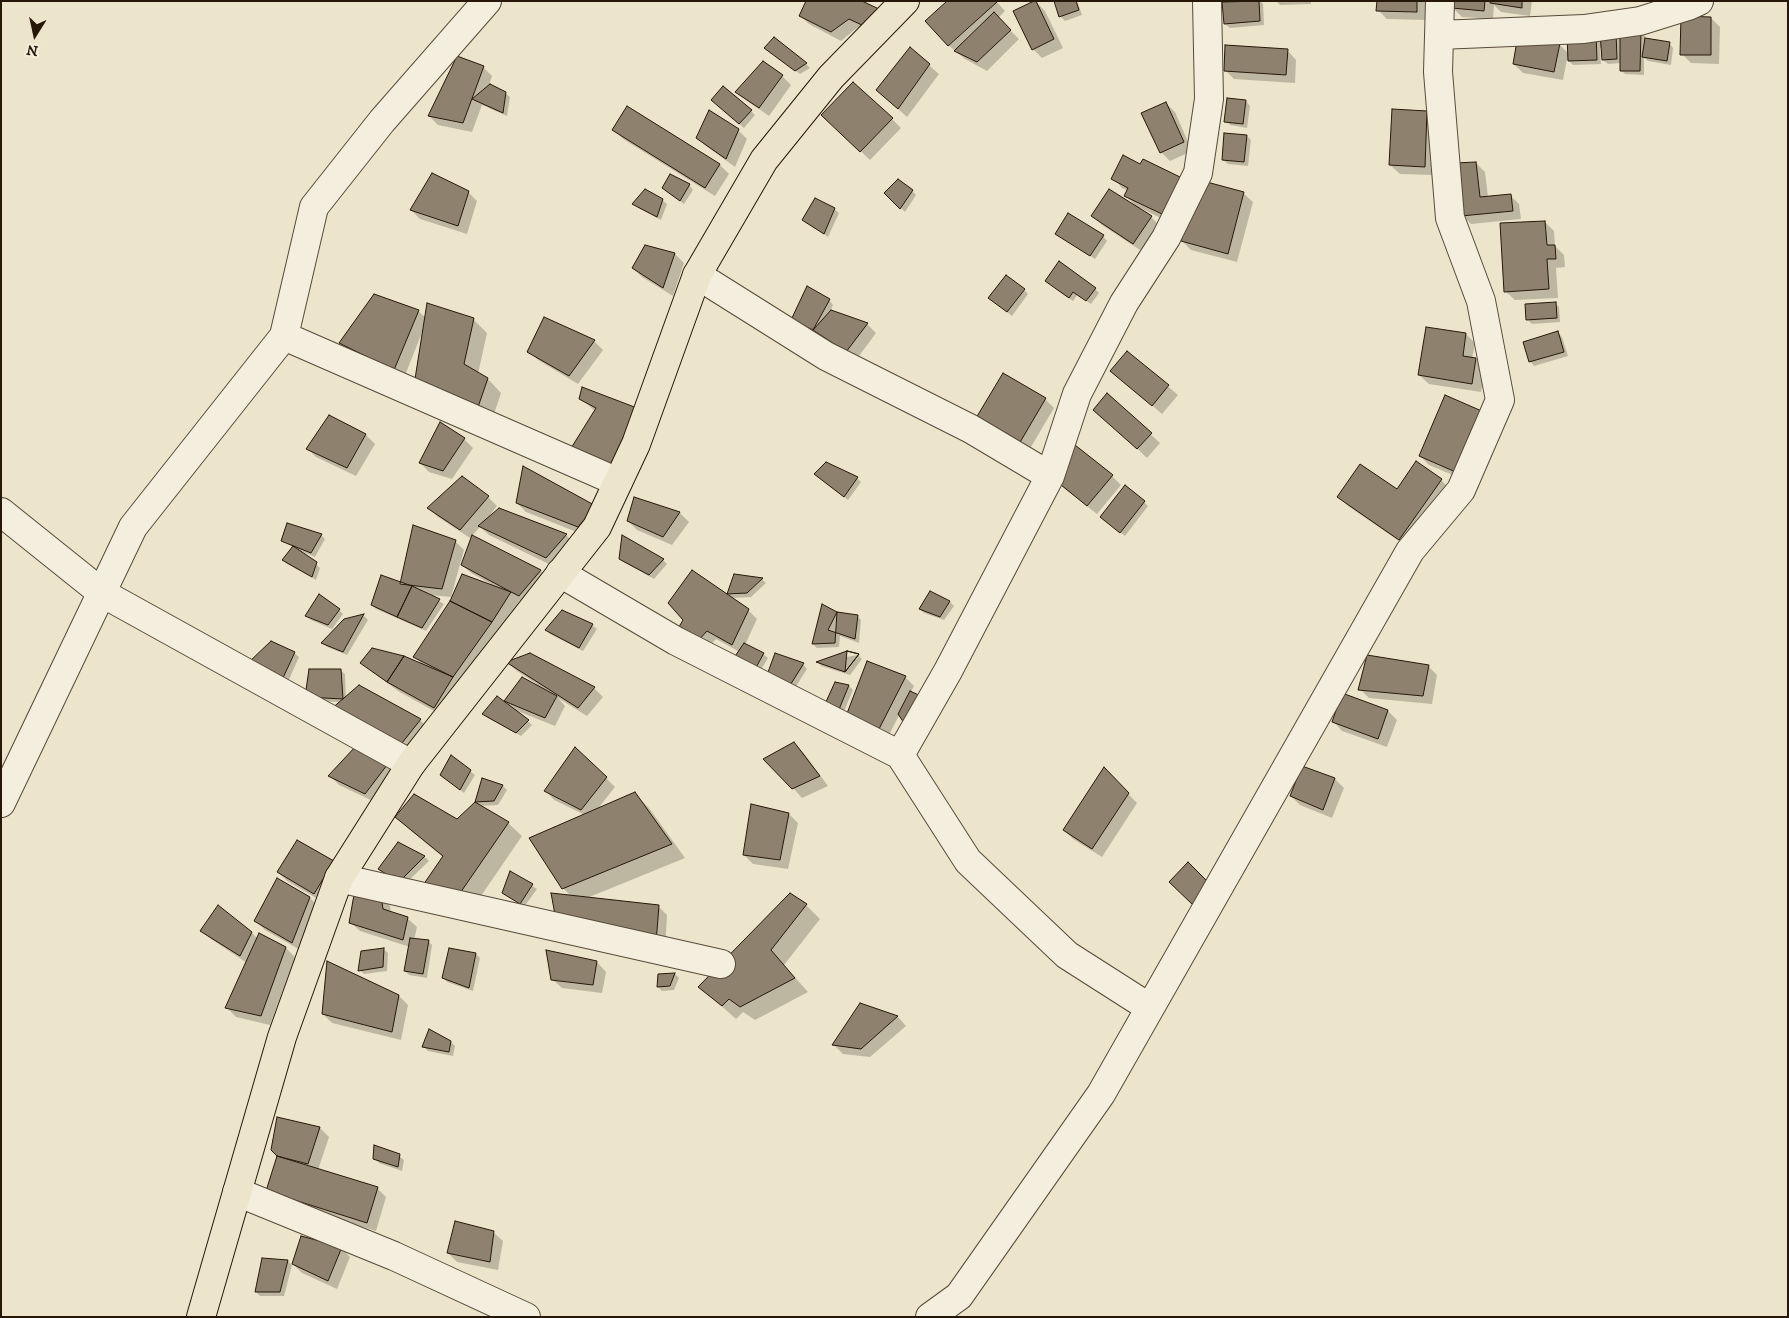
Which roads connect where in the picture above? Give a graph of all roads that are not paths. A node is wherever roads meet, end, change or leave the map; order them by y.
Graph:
1 (487, 1) edge
2 (1208, 1) edge
3 (1440, 1) edge
4 (1699, 1) edge
5 (903, 2) edge
6 (1439, 35) junction
7 (697, 274) junction
8 (284, 336) junction
9 (1050, 476) junction
10 (618, 482) junction
11 (1, 512) edge
12 (560, 573) junction
13 (102, 593) junction
14 (900, 755) junction
15 (411, 764) junction
16 (1, 803) edge
17 (339, 878) junction
18 (721, 964) dead end
19 (1150, 1008) junction
20 (237, 1192) junction
21 (201, 1317) edge
22 (526, 1317) edge
23 (930, 1317) edge

1 - 8 street
2 - 9 street
3 - 6 street
4 - 6 street
5 - 7 main road
6 - 19 street
7 - 9 street
7 - 10 main road
8 - 10 street
8 - 13 street
9 - 14 street
10 - 12 main road
11 - 13 street
12 - 14 street
12 - 15 main road
13 - 15 street
13 - 16 street
14 - 19 street
15 - 17 main road
17 - 18 street
17 - 20 main road
19 - 23 street
20 - 21 main road
20 - 22 street

